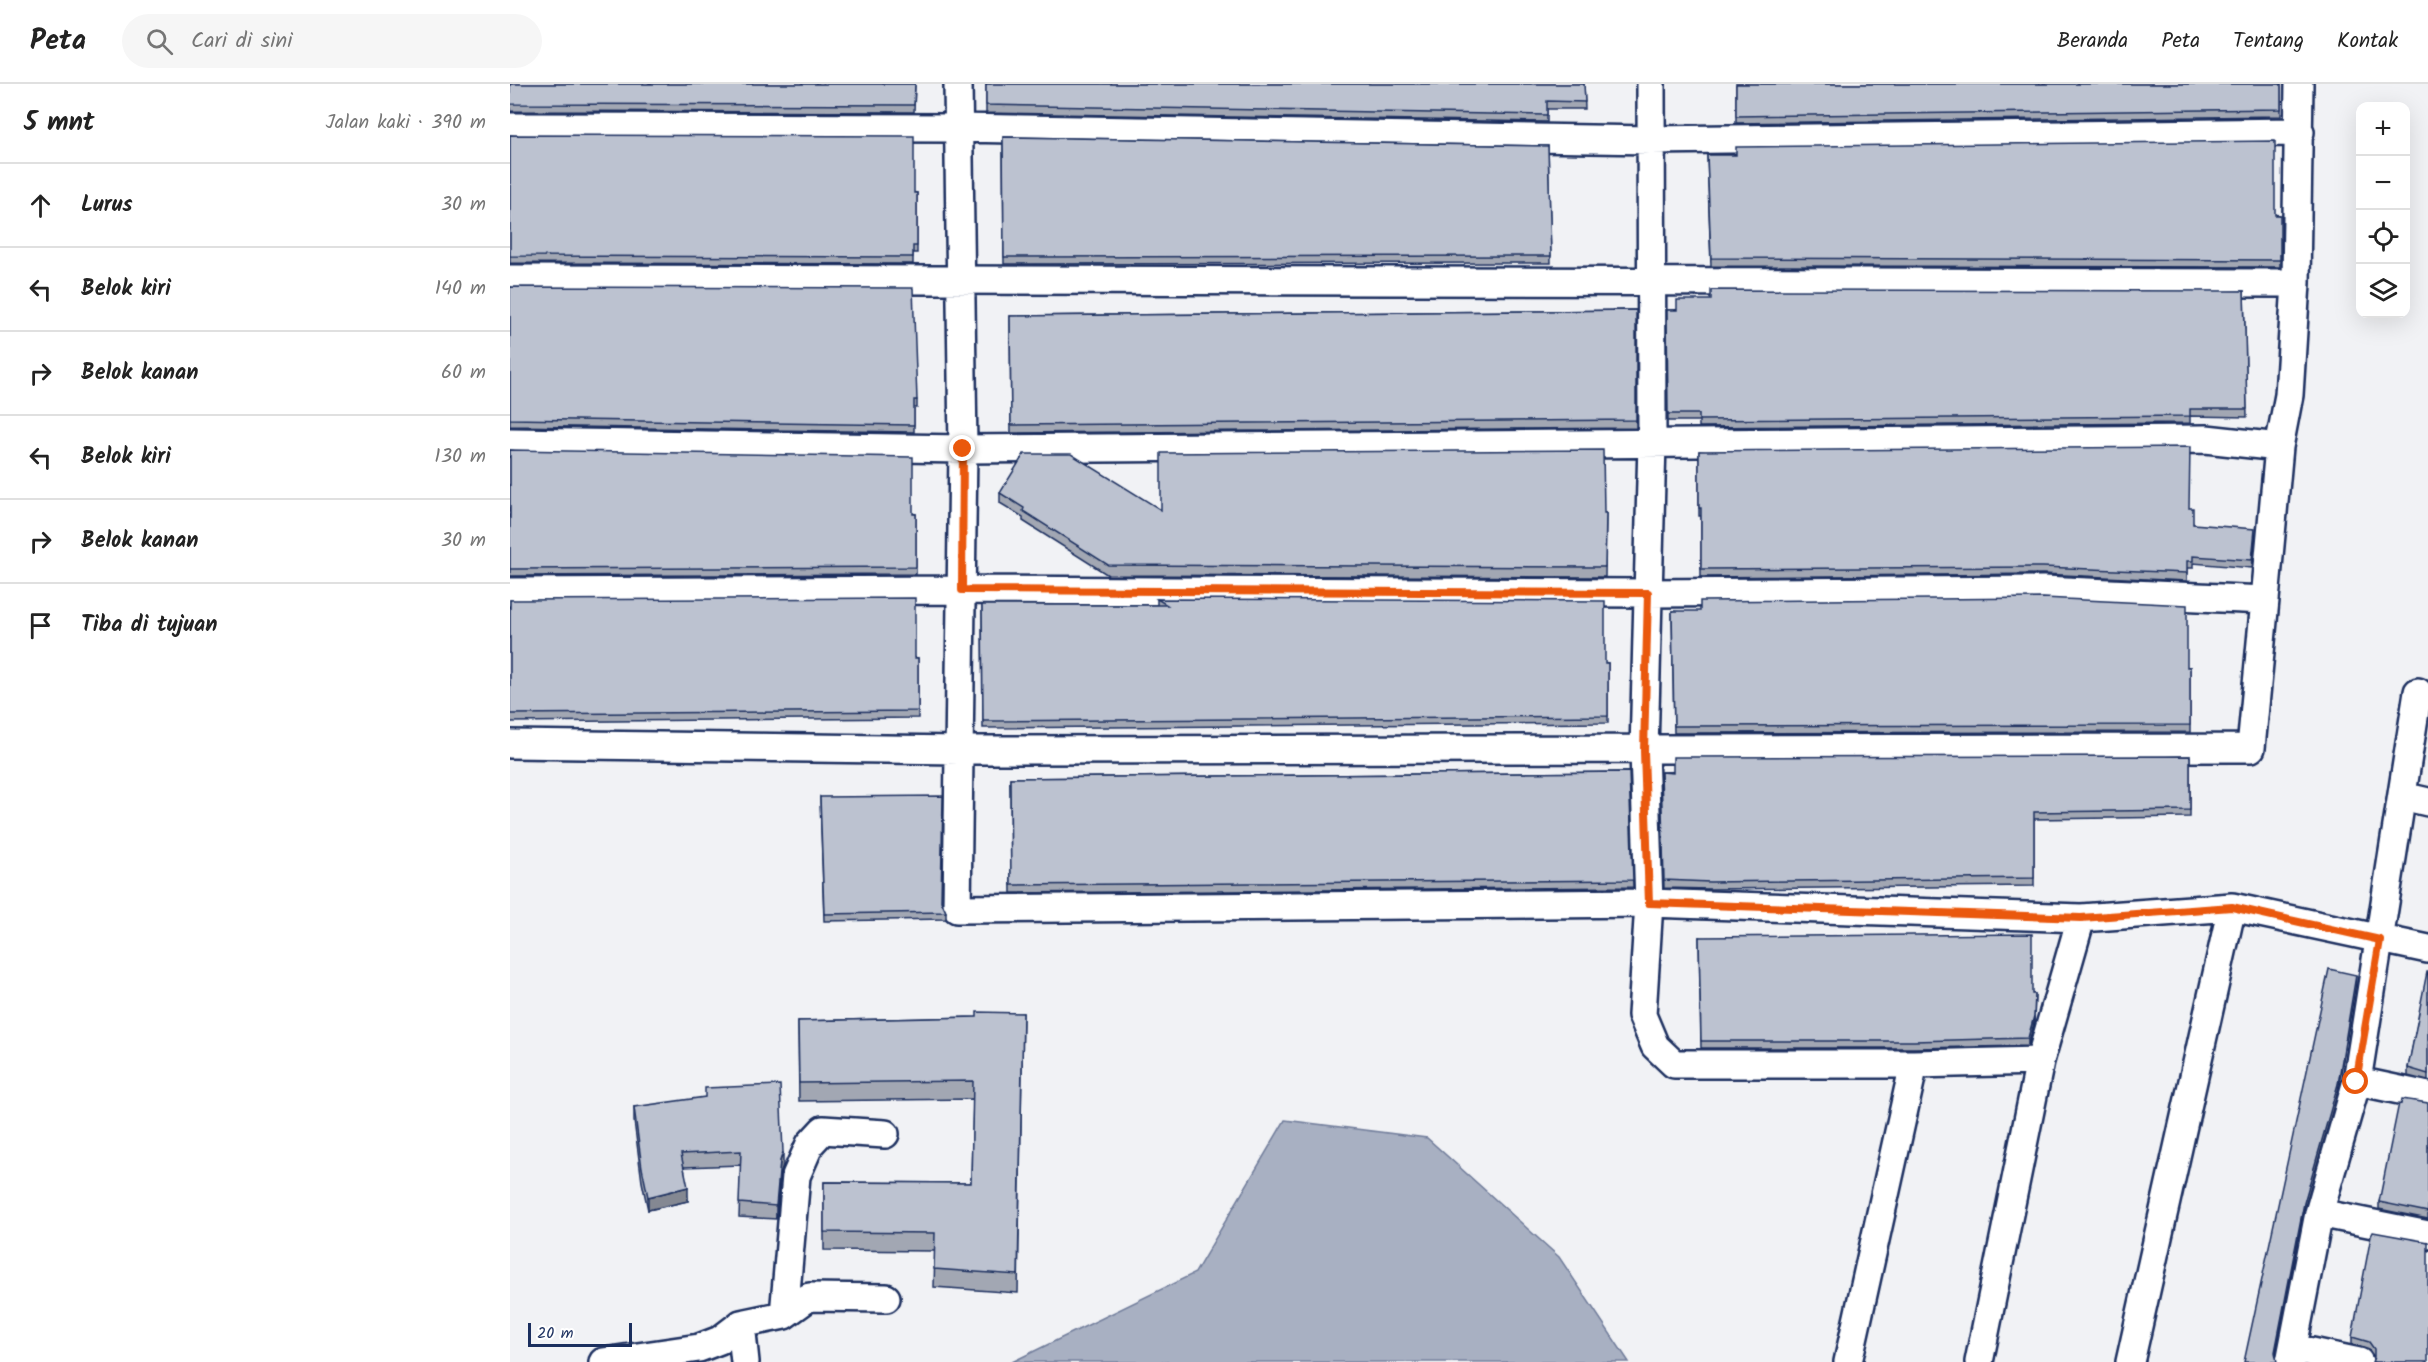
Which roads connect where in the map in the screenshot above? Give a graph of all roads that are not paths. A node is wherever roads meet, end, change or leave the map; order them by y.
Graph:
1 (958, 84) edge
2 (1651, 84) edge
3 (2299, 84) edge
4 (510, 127) edge
5 (959, 128) junction
6 (2300, 132) junction
7 (1651, 140) junction
8 (510, 279) edge
9 (962, 281) junction
10 (1651, 282) junction
11 (2296, 283) junction
12 (510, 442) edge
13 (1652, 442) junction
14 (2279, 447) junction
15 (963, 449) junction
16 (962, 590) junction
17 (510, 592) edge
18 (1648, 593) junction
19 (2265, 600) junction
20 (2418, 692) dead end
21 (510, 744) edge
22 (959, 750) junction
23 (1644, 751) junction
24 (2415, 799) edge
25 (1649, 903) junction
26 (2232, 907) junction
27 (2081, 918) junction
28 (2380, 940) junction
29 (2428, 949) edge
30 (2040, 1061) junction
31 (1914, 1064) junction
32 (2356, 1082) junction
33 (2428, 1096) edge
34 (885, 1134) dead end
35 (2319, 1213) junction
36 (2428, 1234) edge
37 (886, 1298) dead end
38 (784, 1315) junction
39 (741, 1324) junction
40 (2291, 1355) edge
41 (603, 1362) edge
42 (745, 1362) edge
43 (1848, 1362) edge
44 (1979, 1362) edge
45 (2130, 1362) edge
46 (2359, 1362) edge

1 - 5 street
2 - 7 street
3 - 6 street
4 - 5 street
5 - 7 street
5 - 9 street
6 - 7 street
6 - 11 street
7 - 10 street
8 - 9 street
9 - 10 street
9 - 15 street
10 - 11 street
10 - 13 street
11 - 14 street
12 - 15 street
13 - 14 street
13 - 15 street
13 - 18 street
14 - 19 street
15 - 16 street
16 - 17 street
16 - 18 street
16 - 22 street
18 - 19 street
18 - 23 street
19 - 23 street
20 - 24 street
21 - 22 street
22 - 23 street
22 - 25 street
23 - 25 street
24 - 28 street
25 - 27 street
25 - 31 street
26 - 27 street
26 - 28 street
26 - 45 street
27 - 30 street
28 - 29 street
28 - 32 street
30 - 31 street
30 - 44 street
31 - 43 street
32 - 33 street
32 - 35 street
34 - 38 street
35 - 36 street
35 - 40 street
37 - 38 street
38 - 39 street
39 - 41 street
39 - 42 street
40 - 46 street

